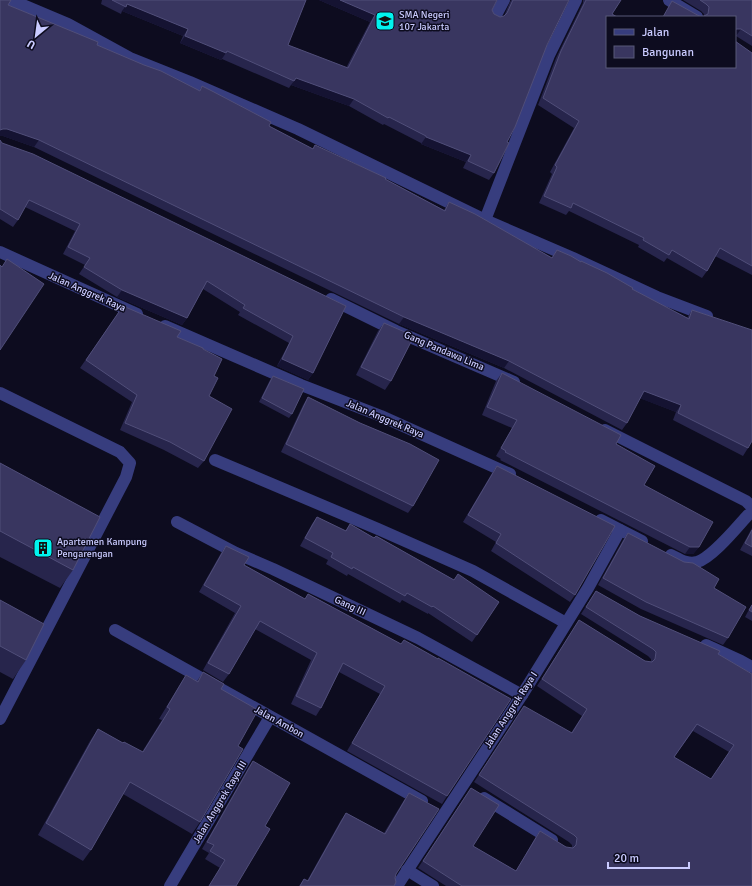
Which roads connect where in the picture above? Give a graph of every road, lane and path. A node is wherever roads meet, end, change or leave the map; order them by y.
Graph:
1 (11, 0) edge
2 (504, 0) edge
3 (576, 0) edge
4 (670, 0) edge
5 (695, 16) edge
6 (495, 17) edge
7 (485, 220) junction
8 (0, 252) edge
9 (319, 294) edge
10 (715, 319) edge
11 (527, 389) edge
12 (0, 393) edge
13 (594, 424) edge
14 (215, 460) dead end
15 (520, 479) edge
16 (752, 507) edge
17 (752, 513) edge
18 (594, 516) edge
19 (177, 522) dead end
20 (620, 530) junction
21 (588, 588) junction
22 (600, 595) edge
23 (568, 619) junction
24 (584, 624) edge
25 (115, 630) dead end
26 (693, 640) edge
27 (752, 667) edge
28 (522, 695) junction
29 (270, 717) junction
30 (0, 719) edge
31 (463, 784) junction
32 (437, 810) junction
33 (559, 844) edge
34 (407, 870) junction
35 (170, 886) edge
36 (397, 886) edge
37 (433, 886) edge

1 - 7 street
2 - 6 street
3 - 7 street
4 - 5 street
7 - 10 street
8 - 15 street, Jalan Anggrek Raya
9 - 11 street, Gang Pandawa Lima
12 - 30 street
13 - 16 street
14 - 23 street
17 - 20 street
18 - 20 street
19 - 28 street, Gang III
20 - 21 street, Jalan Anggrek Raya I
21 - 22 street
21 - 23 street, Jalan Anggrek Raya I
23 - 24 street
23 - 28 street, Jalan Anggrek Raya I
25 - 29 street, Jalan Ambon
26 - 27 street
28 - 31 street, Jalan Anggrek Raya I
29 - 32 street, Jalan Ambon
29 - 35 street, Jalan Anggrek Raya III
31 - 32 street, Jalan Anggrek Raya I
31 - 33 street
32 - 34 street, Jalan Anggrek Raya I
34 - 36 street, Jalan Anggrek Raya I
34 - 37 street

